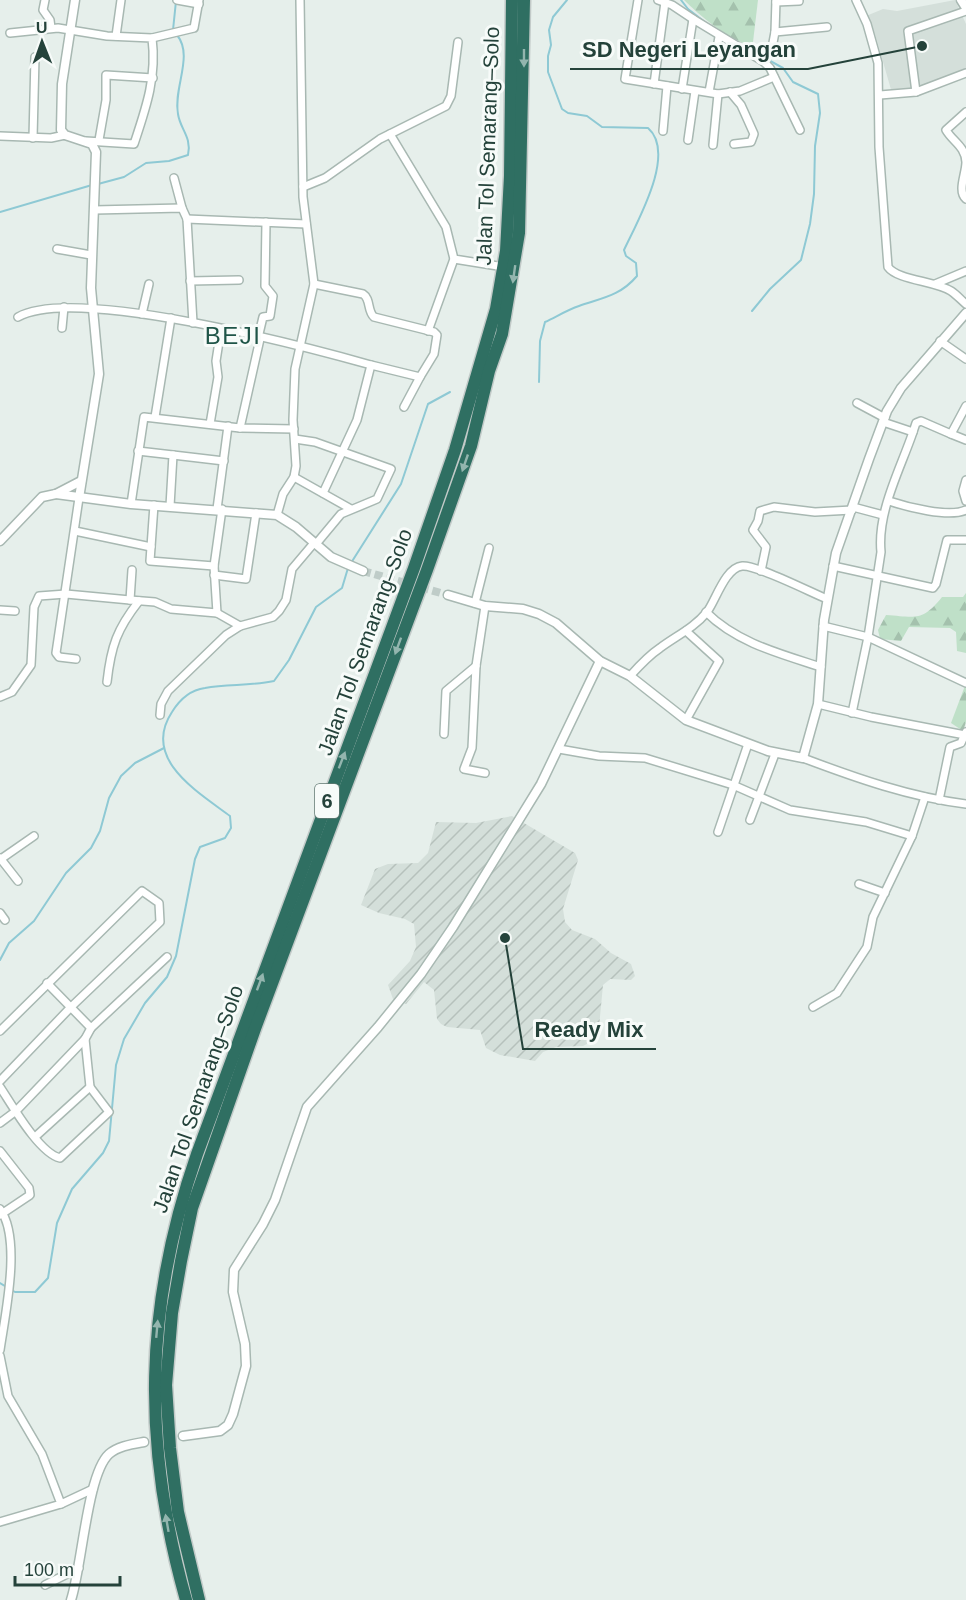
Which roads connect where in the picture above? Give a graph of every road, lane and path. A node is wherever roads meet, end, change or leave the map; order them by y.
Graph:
1 (45, 0) edge
2 (75, 0) edge
3 (121, 0) edge
4 (177, 0) edge
5 (300, 0) edge
6 (512, 0) edge
7 (524, 0) edge
8 (638, 0) edge
9 (856, 0) edge
10 (961, 0) edge
11 (661, 1) edge
12 (776, 1) edge
13 (799, 1) edge
14 (199, 2) edge
15 (966, 10) edge
16 (693, 19) junction
17 (826, 27) dead end
18 (51, 28) junction
19 (71, 28) junction
20 (775, 32) junction
21 (10, 33) dead end
22 (116, 36) junction
23 (719, 37) junction
24 (152, 38) junction
25 (458, 42) dead end
26 (35, 57) dead end
27 (765, 60) junction
28 (966, 73) edge
29 (774, 77) junction
30 (153, 78) junction
31 (654, 84) junction
32 (667, 86) junction
33 (681, 89) junction
34 (695, 91) junction
35 (730, 92) junction
36 (916, 92) junction
37 (714, 93) junction
38 (880, 95) junction
39 (966, 112) edge
40 (800, 130) dead end
41 (663, 131) dead end
42 (390, 134) junction
43 (65, 135) junction
44 (0, 136) edge
45 (33, 138) junction
46 (99, 140) junction
47 (688, 140) dead end
48 (86, 141) junction
49 (734, 144) dead end
50 (713, 145) dead end
51 (174, 178) dead end
52 (303, 187) junction
53 (966, 199) edge
54 (182, 208) junction
55 (94, 210) junction
56 (187, 219) junction
57 (266, 222) junction
58 (306, 224) junction
59 (57, 249) dead end
60 (91, 255) junction
61 (454, 259) junction
62 (504, 267) junction
63 (966, 271) edge
64 (240, 280) dead end
65 (190, 281) junction
66 (149, 284) dead end
67 (314, 284) junction
68 (935, 284) junction
69 (966, 304) edge
70 (64, 306) junction
71 (93, 310) junction
72 (966, 313) edge
73 (142, 314) junction
74 (18, 317) dead end
75 (171, 318) junction
76 (193, 323) junction
77 (62, 328) dead end
78 (222, 329) junction
79 (428, 331) junction
80 (259, 338) junction
81 (940, 341) junction
82 (301, 348) junction
83 (966, 359) edge
84 (371, 365) junction
85 (420, 377) junction
86 (857, 403) dead end
87 (966, 406) edge
88 (404, 407) dead end
89 (155, 417) junction
90 (884, 420) junction
91 (210, 424) junction
92 (228, 426) junction
93 (240, 428) junction
94 (294, 429) junction
95 (913, 432) junction
96 (951, 434) junction
97 (295, 438) junction
98 (966, 440) edge
99 (138, 451) junction
100 (343, 451) junction
101 (173, 455) junction
102 (224, 461) junction
103 (294, 477) junction
104 (966, 480) edge
105 (81, 481) junction
106 (323, 493) junction
107 (56, 494) junction
108 (79, 498) junction
109 (889, 501) junction
110 (966, 501) edge
111 (131, 504) junction
112 (154, 505) junction
113 (170, 506) junction
114 (219, 509) junction
115 (351, 509) junction
116 (852, 509) junction
117 (966, 510) edge
118 (256, 513) junction
119 (277, 515) junction
120 (883, 515) junction
121 (75, 531) junction
122 (966, 540) edge
123 (0, 541) edge
124 (315, 544) junction
125 (151, 547) junction
126 (489, 548) dead end
127 (214, 566) junction
128 (833, 566) junction
129 (132, 570) dead end
130 (363, 571) tunnel mouth
131 (761, 571) junction
132 (214, 575) junction
133 (877, 575) junction
134 (66, 594) junction
135 (448, 596) tunnel mouth
136 (827, 599) junction
137 (134, 600) junction
138 (475, 603) junction
139 (485, 606) junction
140 (0, 610) edge
141 (15, 611) dead end
142 (706, 612) junction
143 (217, 613) junction
144 (240, 626) junction
145 (823, 626) junction
146 (686, 632) junction
147 (868, 637) junction
148 (76, 659) dead end
149 (600, 661) junction
150 (476, 666) junction
151 (821, 667) junction
152 (630, 676) junction
153 (107, 682) dead end
154 (966, 683) edge
155 (0, 697) edge
156 (818, 704) junction
157 (852, 712) junction
158 (160, 715) dead end
159 (686, 720) junction
160 (444, 734) dead end
161 (966, 734) edge
162 (748, 744) junction
163 (559, 749) junction
164 (775, 754) junction
165 (803, 758) junction
166 (485, 773) dead end
167 (734, 785) junction
168 (761, 795) junction
169 (925, 797) junction
170 (939, 800) junction
171 (966, 804) edge
172 (750, 820) dead end
173 (718, 832) dead end
174 (34, 836) dead end
175 (912, 837) junction
176 (0, 858) edge
177 (18, 881) dead end
178 (859, 884) dead end
179 (885, 892) junction
180 (0, 913) edge
181 (5, 920) dead end
182 (167, 957) dead end
183 (47, 983) junction
184 (70, 1006) junction
185 (813, 1007) dead end
186 (91, 1028) junction
187 (0, 1031) edge
188 (85, 1039) junction
189 (0, 1081) edge
190 (0, 1087) edge
191 (90, 1087) junction
192 (16, 1111) junction
193 (0, 1123) edge
194 (35, 1137) junction
195 (0, 1151) edge
196 (1, 1212) edge
197 (0, 1350) edge
198 (0, 1356) edge
199 (183, 1436) dead end
200 (144, 1442) dead end
201 (93, 1490) junction
202 (61, 1504) junction
203 (0, 1522) edge
204 (79, 1568) junction
205 (45, 1585) dead end
206 (71, 1600) edge
207 (186, 1600) edge
208 (199, 1600) edge

1 - 18 street
2 - 19 street
3 - 22 street
4 - 14 street
5 - 52 street
6 - 62 highway, Jalan Tol Semarang–Solo / 6
7 -> 208 highway, Jalan Tol Semarang–Solo / 6
8 - 31 street
9 - 38 street
10 - 15 street
11 - 16 street
11 - 31 street
12 - 13 street
12 - 20 street
14 - 24 street
15 - 36 street
16 - 23 street
16 - 33 street
17 - 20 street
18 - 19 street
18 - 21 street
19 - 22 street
19 - 43 street
20 - 27 street
22 - 24 street
23 - 27 street
23 - 37 street
24 - 30 street
25 - 42 street
26 - 45 street
27 - 29 street
28 - 36 street
29 - 35 street
29 - 40 street
30 - 46 street
30 - 46 street
31 - 32 street
32 - 33 street
32 - 41 street
33 - 34 street
34 - 37 street
34 - 47 street
35 - 37 street
35 - 49 street
36 - 38 street
37 - 50 street
38 - 68 street
39 - 53 street
42 - 52 street
42 - 61 street
43 - 45 street
43 - 48 street
44 - 45 street
46 - 48 street
48 - 55 street
51 - 54 street
52 - 58 street
54 - 55 street
54 - 56 street
55 - 60 street
56 - 57 street
56 - 65 street
57 - 58 street
57 - 80 street
58 - 67 street
59 - 60 street
60 - 71 street
61 - 62 street
61 - 79 street
207 -> 62 highway, Jalan Tol Semarang–Solo / 6
63 - 68 street
64 - 65 street
65 - 76 street
66 - 73 street
67 - 79 street
67 - 82 street
68 - 69 street
70 - 71 street
70 - 74 street
70 - 77 street
71 - 73 street
71 - 105 street
72 - 81 street
73 - 75 street
75 - 76 street
75 - 89 street
76 - 78 street
78 - 80 street
78 - 91 street
79 - 85 street
80 - 82 street
80 - 93 street
81 - 83 street
81 - 90 street
82 - 84 street
82 - 94 street
84 - 85 street
84 - 100 street
85 - 88 street
86 - 90 street
87 - 96 street
89 - 91 street
89 - 99 street
90 - 95 street
90 - 116 street
91 - 92 street
92 - 93 street
92 - 102 street
93 - 94 street
94 - 97 street
95 - 96 street
95 - 109 street
96 - 98 street
97 - 100 street
97 - 103 street
99 - 101 street
99 - 111 street
100 - 106 street
100 - 115 street
101 - 102 street
101 - 113 street
102 - 114 street
103 - 106 street
103 - 119 street
104 - 110 street
105 - 107 street
105 - 108 street
106 - 115 street
107 - 108 street
107 - 123 street
108 - 111 street
108 - 121 street
109 - 117 street
109 - 120 street
111 - 112 street
112 - 113 street
112 - 125 street
113 - 114 street
114 - 118 street
114 - 127 street
115 - 124 street
116 - 120 street
116 - 128 street
116 - 131 street
118 - 119 street
118 - 132 street
119 - 124 street
120 - 133 street
121 - 125 street
121 - 134 street
122 - 133 street
124 - 130 street
124 - 144 street
125 - 127 street
126 - 138 street
127 - 132 street
128 - 133 street
128 - 136 street
129 - 137 street
131 - 136 street
131 - 142 street
132 - 143 street
133 - 147 street
134 - 137 street
134 - 148 street
134 - 155 street
135 - 138 street
136 - 145 street
137 - 143 street
137 - 153 street
138 - 139 street
139 - 149 street
139 - 150 street
140 - 141 street
142 - 146 street
142 - 151 street
143 - 144 street
144 - 158 street
145 - 147 street
145 - 151 street
146 - 152 street
146 - 159 street
147 - 154 street
147 - 157 street
149 - 152 street
149 - 163 street
150 - 160 street
150 - 166 street
151 - 156 street
152 - 159 street
156 - 157 street
156 - 165 street
157 - 161 street
159 - 162 street
161 - 170 street
162 - 164 street
162 - 167 street
163 - 167 street
163 - 199 street
164 - 165 street
164 - 168 street
165 - 169 street
167 - 168 street
167 - 173 street
168 - 172 street
168 - 175 street
169 - 170 street
169 - 175 street
170 - 171 street
174 - 176 street
175 - 179 street
176 - 177 street
178 - 179 street
179 - 185 street
180 - 181 street
182 - 186 street
183 - 184 street
183 - 184 street
183 - 187 street
184 - 186 street
184 - 189 street
186 - 188 street
188 - 191 street
188 - 192 street
190 - 192 street
191 - 194 street
191 - 194 street
192 - 193 street
192 - 194 street
195 - 196 street
196 - 197 street
198 - 202 street
200 - 201 street
201 - 202 street
201 - 204 street
202 - 203 street
204 - 205 street
204 - 206 street

